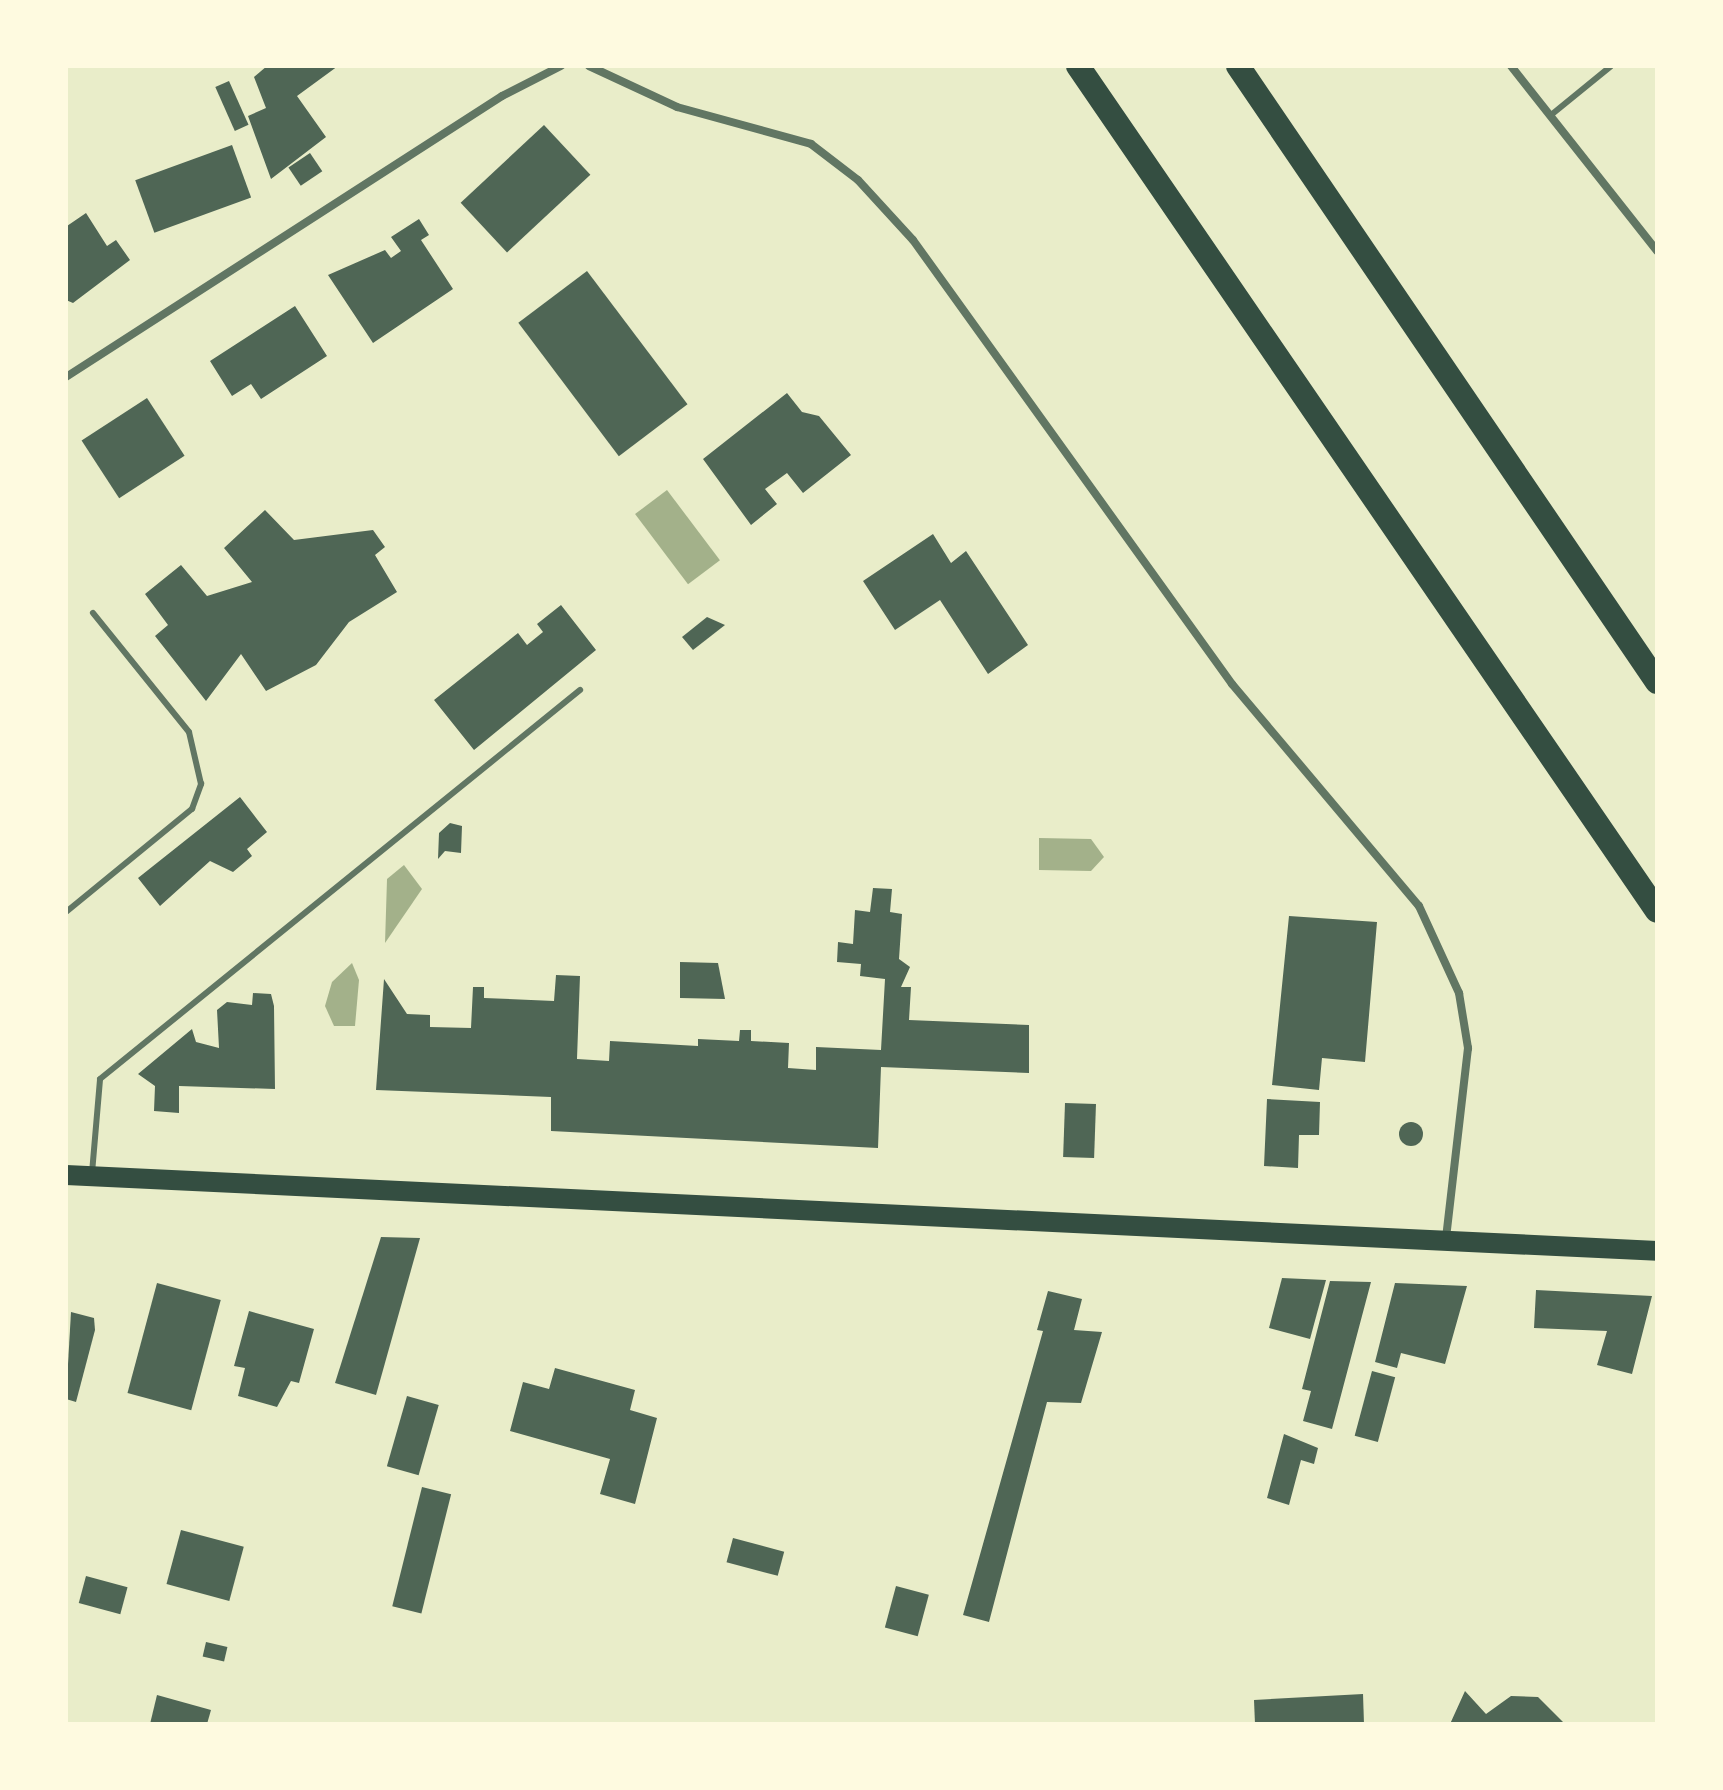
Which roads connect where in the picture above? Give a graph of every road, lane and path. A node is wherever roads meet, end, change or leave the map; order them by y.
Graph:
1 (561, 66) edge
2 (589, 66) edge
3 (1078, 66) edge
4 (1238, 66) edge
5 (1511, 66) edge
6 (1611, 66) edge
7 (1551, 115) junction
8 (1657, 251) edge
9 (66, 377) edge
10 (93, 613) dead end
11 (1657, 682) edge
12 (580, 690) dead end
13 (1657, 911) edge
14 (66, 912) edge
15 (66, 1175) edge
16 (92, 1176) junction
17 (1446, 1238) junction
18 (1654, 1251) edge

1 - 9 street
2 - 17 street
3 - 13 highway
4 - 11 highway
5 - 7 street
6 - 7 lane
7 - 8 street
10 - 14 lane
12 - 16 lane
15 - 16 main road
16 - 17 main road
17 - 18 main road

